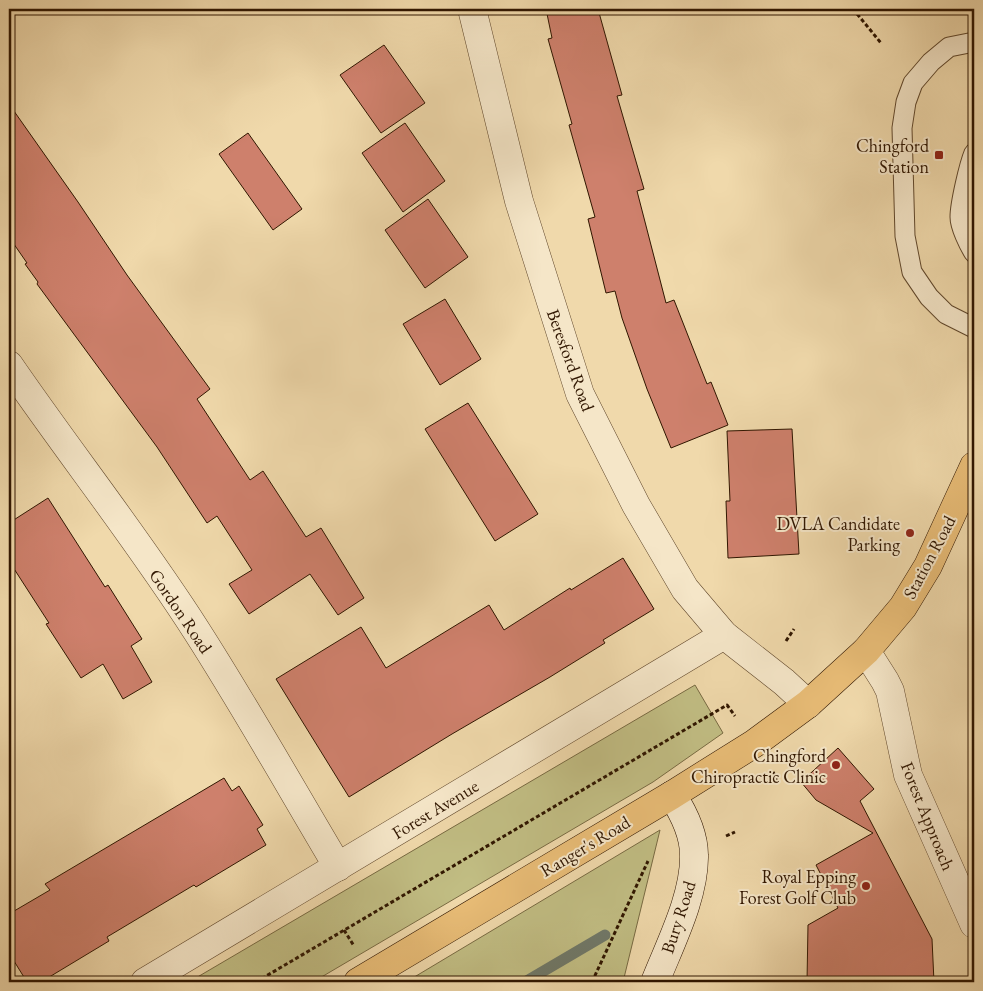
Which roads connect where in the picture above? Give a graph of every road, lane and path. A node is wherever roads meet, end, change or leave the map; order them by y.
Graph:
1 (472, 9) edge
2 (852, 9) edge
3 (954, 9) edge
4 (974, 13) edge
5 (974, 42) edge
6 (881, 43) dead end
7 (974, 153) edge
8 (974, 253) edge
9 (974, 328) edge
10 (9, 365) edge
11 (974, 466) edge
12 (794, 629) dead end
13 (724, 635) junction
14 (784, 644) dead end
15 (866, 651) junction
16 (808, 704) junction
17 (727, 705) dead end
18 (672, 794) junction
19 (735, 832) dead end
20 (724, 838) dead end
21 (648, 861) dead end
22 (338, 867) junction
23 (974, 924) edge
24 (344, 930) junction
25 (357, 951) dead end
26 (145, 982) edge
27 (256, 982) edge
28 (358, 982) edge
29 (592, 982) edge
30 (655, 982) edge

1 - 13 street, Beresford Road
2 - 6 path
3 - 4 path
5 - 9 lane
7 - 8 lane
10 - 22 street, Gordon Road
11 - 15 main road, Station Road
12 - 14 path
13 - 16 street, Beresford Road
13 - 22 street, Forest Avenue
15 - 16 main road, Station Road
15 - 23 street, Forest Approach
16 - 18 main road, Ranger's Road
17 - 24 path
18 - 28 main road, Ranger's Road
18 - 30 street, Bury Road
19 - 20 path
21 - 29 path
22 - 26 street, Forest Avenue
24 - 25 path
24 - 27 path

